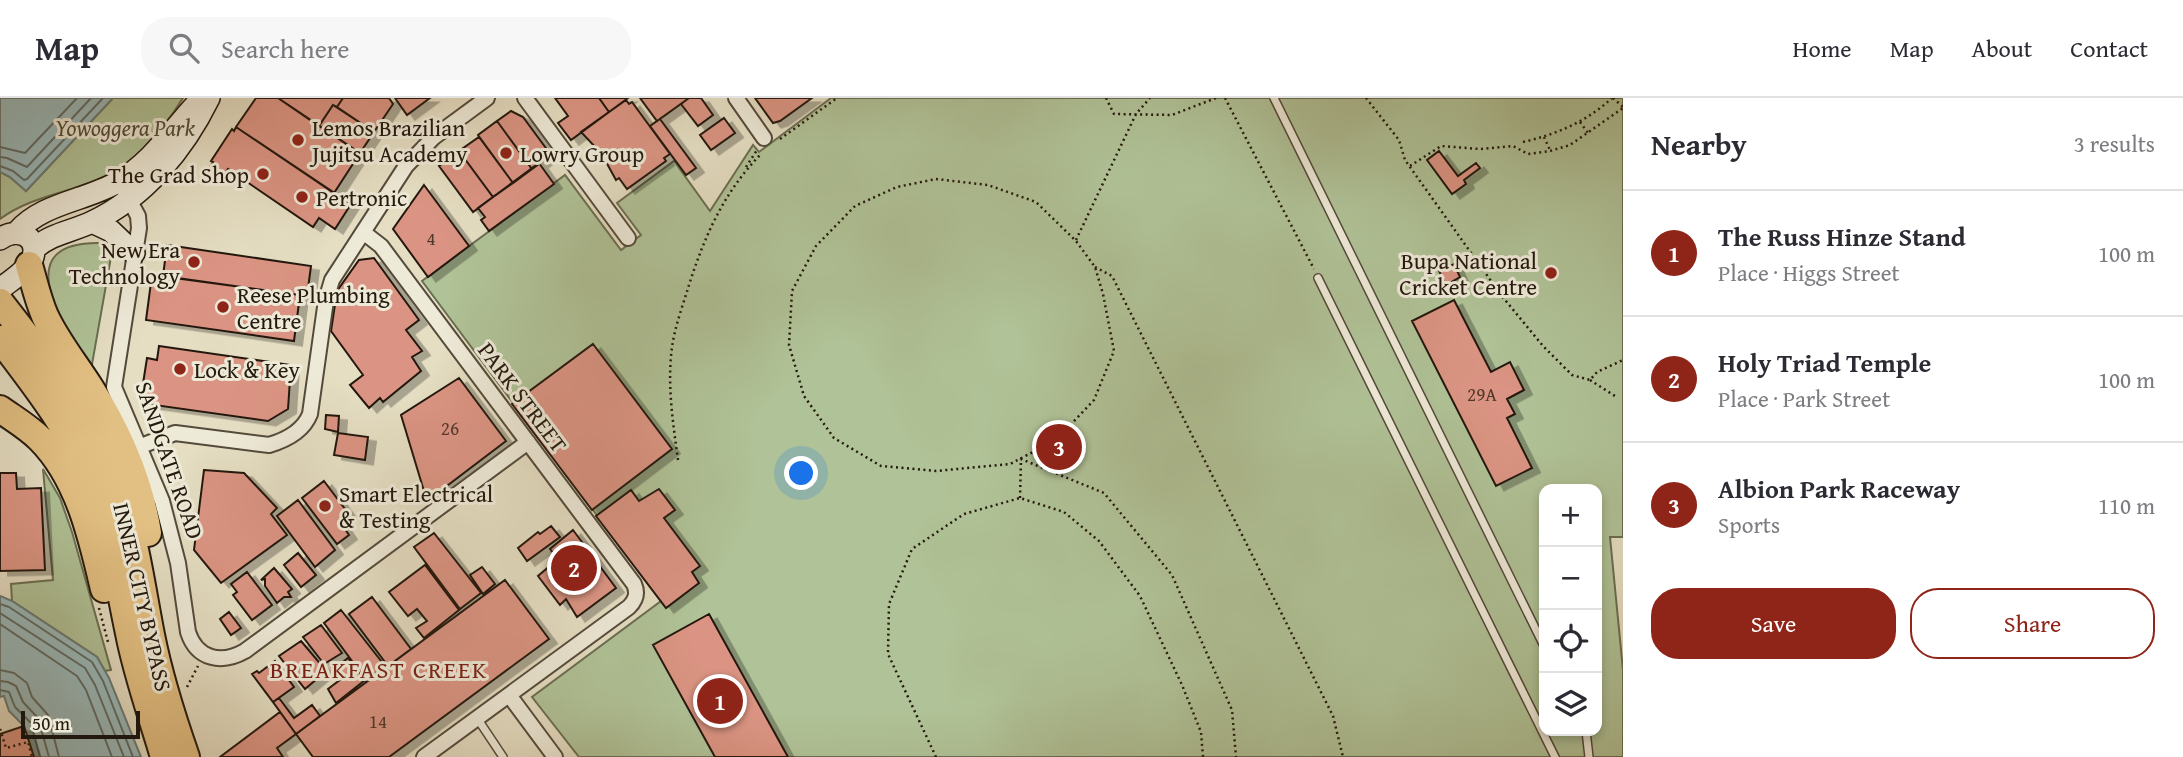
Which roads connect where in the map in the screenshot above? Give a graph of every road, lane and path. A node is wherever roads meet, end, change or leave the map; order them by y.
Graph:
1 (202, 98) edge
2 (209, 98) edge
3 (487, 98) edge
4 (525, 98) edge
5 (736, 98) edge
6 (837, 98) edge
7 (1105, 98) edge
8 (1150, 98) edge
9 (1216, 98) edge
10 (1225, 98) edge
11 (1274, 98) edge
12 (1366, 98) edge
13 (1612, 98) edge
14 (1623, 108) edge
15 (1136, 114) junction
16 (1580, 122) junction
17 (1588, 133) junction
18 (1544, 137) junction
19 (1523, 142) dead end
20 (764, 146) junction
21 (1550, 151) junction
22 (1410, 166) junction
23 (123, 190) junction
24 (92, 222) junction
25 (363, 232) junction
26 (8, 235) edge
27 (628, 239) dead end
28 (1076, 241) junction
29 (134, 253) junction
30 (31, 257) junction
31 (1095, 267) junction
32 (1318, 278) joint
33 (2, 301) edge
34 (0, 339) edge
35 (1623, 360) edge
36 (1590, 380) junction
37 (1615, 396) dead end
38 (0, 409) edge
39 (528, 442) junction
40 (141, 446) junction
41 (1021, 459) junction
42 (678, 460) dead end
43 (1020, 498) junction
44 (141, 578) junction
45 (1539, 636) edge
46 (202, 658) junction
47 (137, 668) junction
48 (187, 694) dead end
49 (509, 695) junction
50 (477, 718) junction
51 (0, 729) edge
52 (1587, 736) edge
53 (32, 757) edge
54 (164, 757) edge
55 (186, 757) edge
56 (424, 757) edge
57 (503, 757) edge
58 (555, 757) edge
59 (936, 757) edge
60 (1203, 757) edge
61 (1236, 757) edge
62 (1343, 757) edge
63 (1555, 757) edge
64 (1589, 757) edge

1 - 23 main road
2 - 23 main road
3 - 25 street
4 - 27 street
5 - 20 street
6 - 20 path
7 - 15 path
8 - 15 path
9 - 15 path
10 - 32 path
11 - 45 lane
12 - 22 path
13 - 14 path
13 - 16 path
14 - 17 path
15 - 28 path
16 - 17 path
16 - 18 path
17 - 21 path
18 - 19 path
18 - 21 path
20 - 42 path
21 - 22 path
22 - 36 path
23 - 24 main road
23 - 26 main road
23 - 29 street, SANDGATE ROAD
24 - 29 main road
24 - 30 main road
25 - 39 street, PARK STREET
25 - 40 street
26 - 30 main road
28 - 31 path
28 - 41 path
29 - 40 street, SANDGATE ROAD
30 - 33 main road
30 - 44 highway
31 - 41 path
31 - 62 path
32 - 63 lane
33 - 44 highway, INNER CITY BYPASS
34 - 47 highway, INNER CITY BYPASS
35 - 36 path
36 - 37 path
38 - 47 highway
39 - 46 street
39 - 49 street, PARK STREET
40 - 46 street, SANDGATE ROAD
41 - 43 path
41 - 61 path
43 - 59 path
43 - 60 path
44 - 55 highway, INNER CITY BYPASS
46 - 48 path
47 - 54 highway, INNER CITY BYPASS
49 - 50 street
49 - 58 street
50 - 56 street
50 - 57 lane
51 - 53 path
52 - 64 lane

